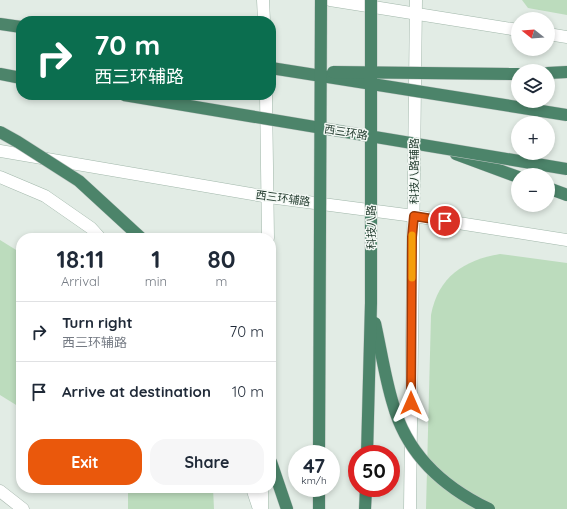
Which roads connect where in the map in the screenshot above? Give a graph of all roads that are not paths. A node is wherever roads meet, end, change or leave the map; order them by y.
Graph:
1 (263, 0) edge
2 (321, 0) edge
3 (330, 0) edge
4 (371, 0) edge
5 (416, 0) edge
6 (416, 15) junction
7 (264, 16) edge
8 (0, 24) edge
9 (16, 26) edge
10 (511, 29) edge
11 (555, 35) edge
12 (567, 37) edge
13 (276, 69) edge
14 (290, 71) junction
15 (567, 72) edge
16 (555, 73) edge
17 (0, 74) edge
18 (511, 74) edge
19 (16, 77) edge
20 (154, 100) edge
21 (266, 100) edge
22 (567, 115) edge
23 (0, 132) edge
24 (440, 148) junction
25 (0, 151) edge
26 (567, 169) edge
27 (511, 174) edge
28 (0, 178) edge
29 (555, 191) edge
30 (567, 195) edge
31 (269, 197) junction
32 (414, 216) junction
33 (96, 233) edge
34 (136, 233) edge
35 (268, 233) edge
36 (567, 240) edge
37 (371, 302) junction
38 (319, 445) edge
39 (367, 445) edge
40 (276, 477) edge
41 (0, 491) edge
42 (254, 493) edge
43 (262, 493) edge
44 (319, 497) edge
45 (366, 497) edge
46 (24, 509) edge
47 (259, 509) edge
48 (262, 509) edge
49 (287, 509) edge
50 (319, 509) edge
51 (365, 509) edge
52 (410, 509) edge
53 (489, 509) edge

1 - 7 main road
2 - 38 highway, bridge
3 - 6 main road
4 - 37 highway, 科技八路, bridge
5 - 6 main road, 科技八路辅路
6 - 10 main road
6 - 32 main road, 科技八路辅路
8 - 9 highway
11 - 12 main road
13 - 14 highway, bridge
14 - 18 highway, bridge
14 - 22 highway, bridge
15 - 16 highway
17 - 19 highway
20 - 24 highway, 西三环路, bridge
21 - 31 main road
23 - 34 highway, bridge
24 - 26 highway, 西三环路, bridge
24 - 27 highway, bridge
25 - 31 main road, 西三环辅路
28 - 33 main road
29 - 30 highway
31 - 32 main road, 西三环辅路
31 - 35 main road
32 - 36 main road, 西三环辅路
32 - 52 main road, 科技八路辅路
37 - 39 highway, 科技八路, bridge
37 - 53 highway, bridge
40 - 49 highway
41 - 46 main road
42 - 47 main road
43 - 48 main road
44 - 50 highway
45 - 51 highway

